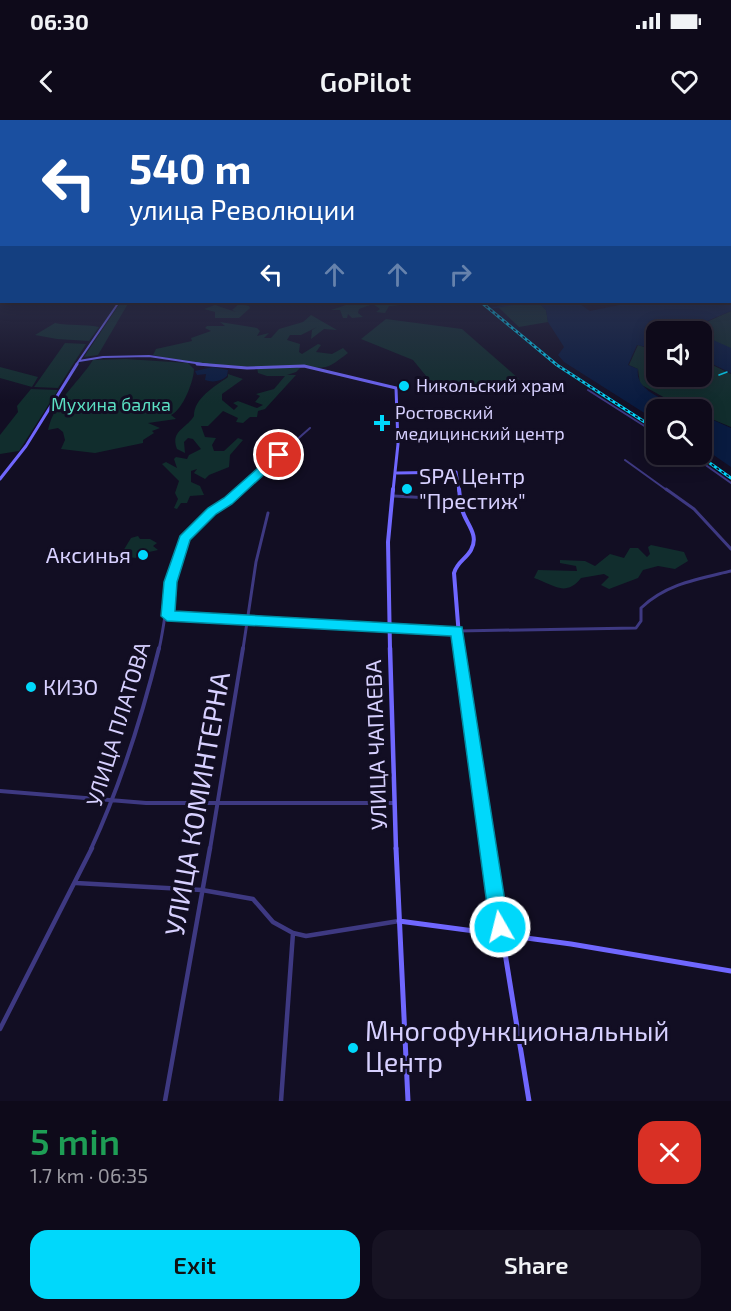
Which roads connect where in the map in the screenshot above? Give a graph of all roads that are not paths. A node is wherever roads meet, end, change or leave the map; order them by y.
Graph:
1 (113, 311) edge
2 (82, 356) junction
3 (90, 358) junction
4 (79, 361) junction
5 (588, 390) dead end
6 (646, 427) edge
7 (310, 428) dead end
8 (625, 460) dead end
9 (706, 465) edge
10 (397, 472) junction
11 (0, 479) edge
12 (731, 483) edge
13 (394, 496) junction
14 (430, 498) dead end
15 (268, 513) dead end
16 (731, 549) edge
17 (731, 571) edge
18 (167, 616) junction
19 (250, 618) junction
20 (389, 628) junction
21 (457, 631) junction
22 (0, 792) edge
23 (114, 800) junction
24 (393, 803) junction
25 (218, 804) junction
26 (76, 884) junction
27 (202, 890) junction
28 (399, 921) junction
29 (293, 933) junction
30 (501, 935) junction
31 (731, 971) edge
32 (0, 1029) edge
33 (165, 1101) edge
34 (281, 1101) edge
35 (408, 1101) edge
36 (529, 1101) edge

1 - 2 main road
2 - 3 main road
2 - 4 main road
3 - 4 main road
3 - 10 main road, УЛИЦА ЧАПАЕВА
4 - 11 main road
5 - 6 street
7 - 18 street, УЛИЦА ПЛАТОВА
8 - 16 street
9 - 12 street
10 - 13 main road, УЛИЦА ЧАПАЕВА
10 - 21 main road
13 - 14 street
13 - 20 main road, УЛИЦА ЧАПАЕВА
15 - 19 street, УЛИЦА КОМИНТЕРНА
17 - 21 street
18 - 19 street
18 - 23 street, УЛИЦА ПЛАТОВА
19 - 20 street
19 - 25 street, УЛИЦА КОМИНТЕРНА
20 - 21 street
20 - 24 main road, УЛИЦА ЧАПАЕВА
21 - 30 main road
22 - 23 street
23 - 25 street
23 - 26 street, УЛИЦА ПЛАТОВА
24 - 25 street
24 - 28 main road, УЛИЦА ЧАПАЕВА
25 - 27 street, УЛИЦА КОМИНТЕРНА
26 - 27 street
26 - 32 street, УЛИЦА ПЛАТОВА
27 - 29 street
27 - 33 street, УЛИЦА КОМИНТЕРНА
28 - 29 street
28 - 30 main road
28 - 35 main road, УЛИЦА ЧАПАЕВА
29 - 34 street
30 - 31 main road
30 - 36 main road

